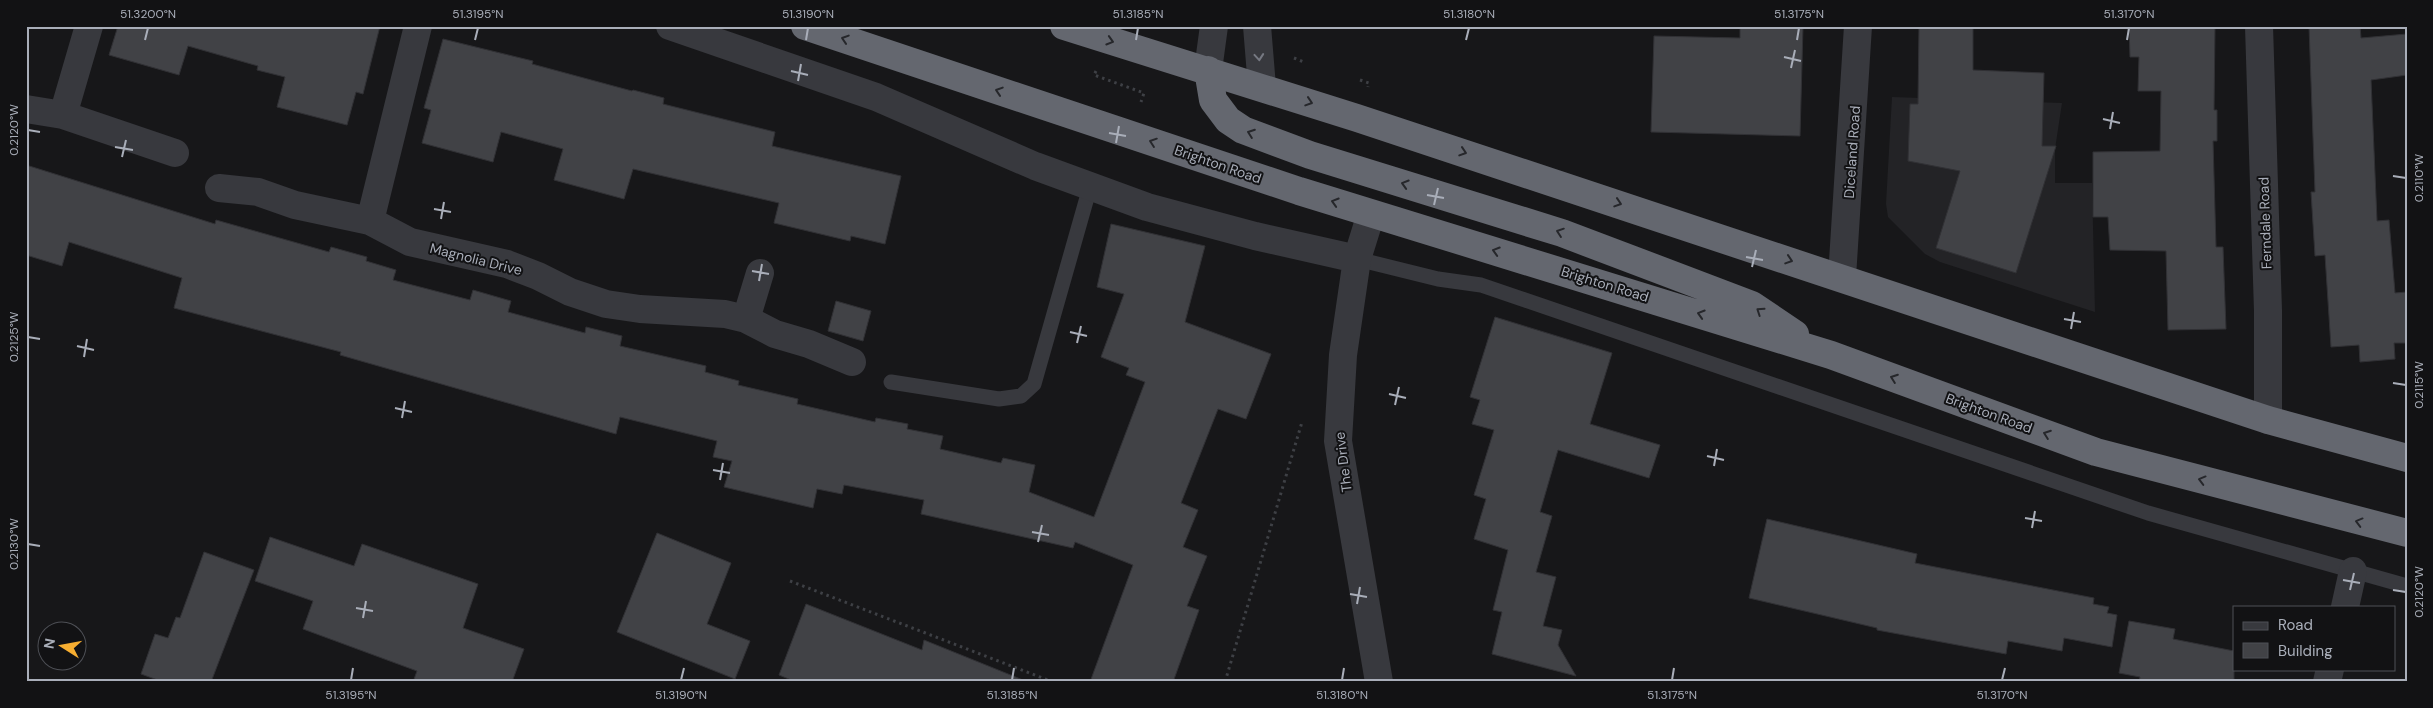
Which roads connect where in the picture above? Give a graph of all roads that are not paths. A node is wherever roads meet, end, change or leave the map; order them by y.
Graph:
1 (89, 26) edge
2 (418, 26) edge
3 (670, 26) edge
4 (805, 26) edge
5 (1064, 26) edge
6 (1214, 26) edge
7 (1257, 26) edge
8 (1858, 26) edge
9 (2259, 26) edge
10 (1208, 70) junction
11 (1262, 87) junction
12 (26, 109) edge
13 (63, 115) junction
14 (175, 153) dead end
15 (1090, 186) junction
16 (220, 188) dead end
17 (1371, 214) junction
18 (370, 221) junction
19 (1357, 260) junction
20 (760, 273) dead end
21 (1842, 277) junction
22 (746, 319) junction
23 (1831, 355) junction
24 (852, 362) dead end
25 (891, 382) dead end
26 (2268, 420) junction
27 (2407, 458) edge
28 (2407, 534) edge
29 (2353, 572) junction
30 (2407, 586) edge
31 (2345, 606) edge
32 (1379, 682) edge

1 - 13 street
2 - 18 street
3 - 15 street
17 -> 4 highway, Brighton Road
5 -> 10 highway
6 - 10 street
7 -> 11 street
8 - 21 street, Diceland Road
9 - 26 street, Ferndale Road
10 - 11 highway
23 -> 10 highway
11 -> 21 highway
12 - 13 street
13 - 14 street
15 - 19 street
15 - 25 lane
16 - 18 street, Magnolia Drive
17 - 19 street, The Drive
23 -> 17 highway, Brighton Road
18 - 22 street, Magnolia Drive
19 - 29 lane
19 - 32 street, The Drive
20 - 22 street
21 - 26 highway
22 - 24 street, Magnolia Drive
28 -> 23 highway, Brighton Road
26 - 27 highway
29 - 30 lane
29 - 31 street

